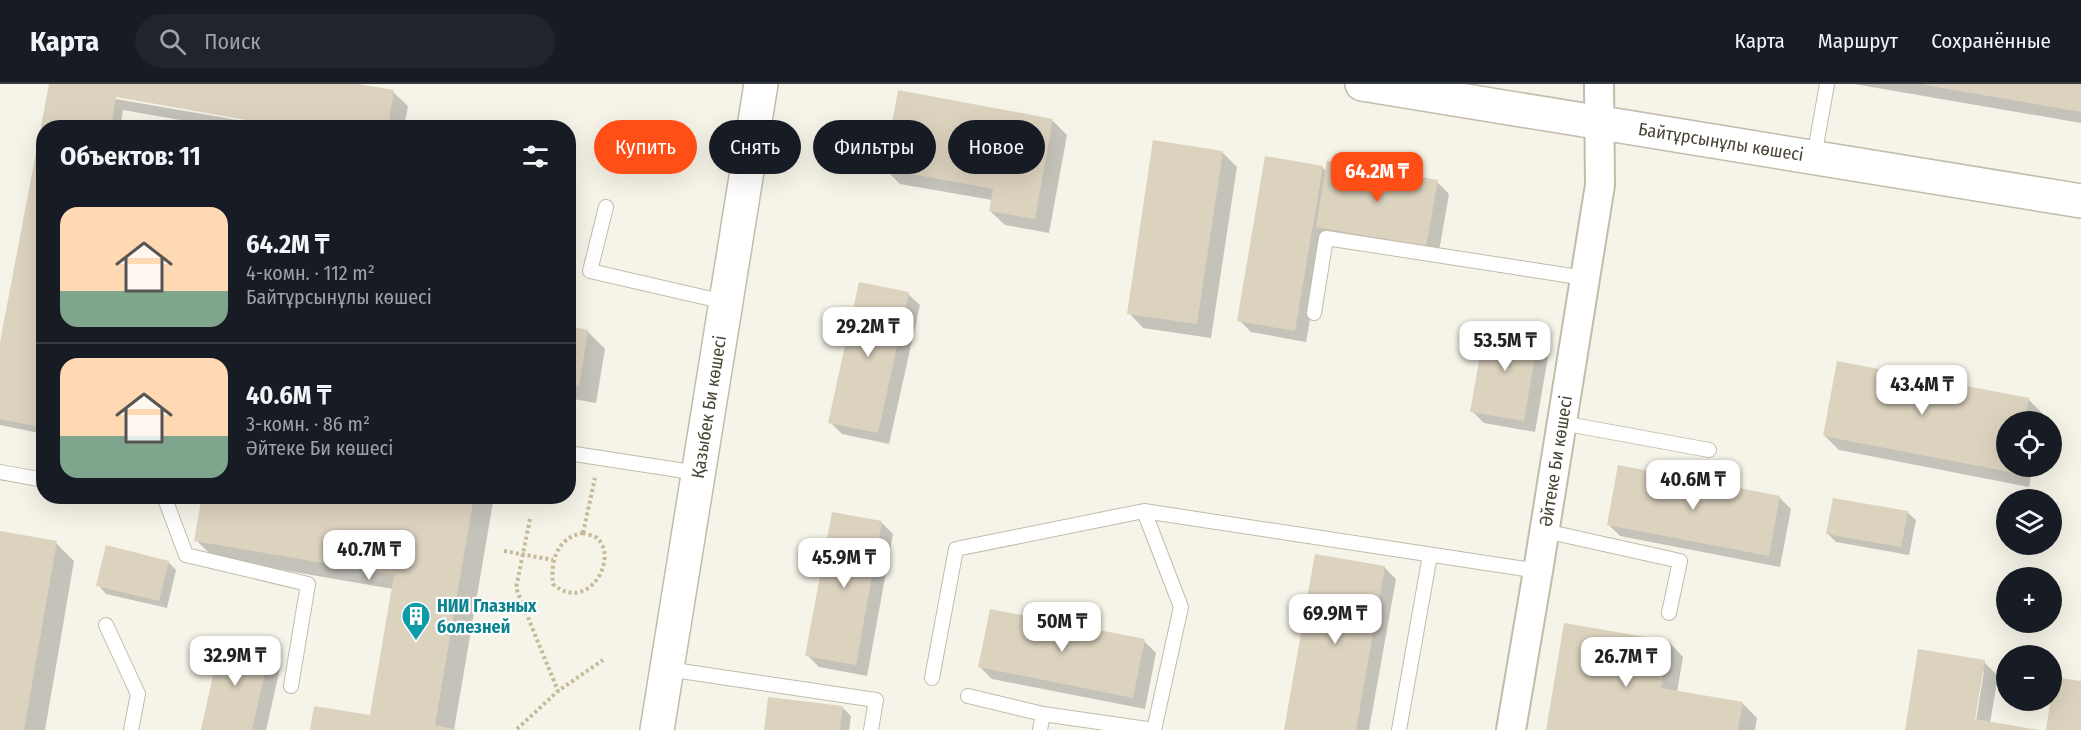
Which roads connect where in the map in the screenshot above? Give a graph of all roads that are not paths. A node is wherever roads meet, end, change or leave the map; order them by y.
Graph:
1 (761, 84) edge
2 (1366, 84) edge
3 (1599, 84) edge
4 (1827, 84) edge
5 (1401, 87) edge
6 (1599, 123) junction
7 (1814, 157) junction
8 (2081, 200) edge
9 (606, 207) dead end
10 (1585, 278) junction
11 (725, 302) junction
12 (1314, 313) dead end
13 (1562, 423) junction
14 (1709, 450) dead end
15 (576, 454) edge
16 (0, 472) edge
17 (698, 473) junction
18 (36, 479) edge
19 (167, 504) edge
20 (1144, 511) junction
21 (1545, 531) junction
22 (1430, 555) junction
23 (1538, 572) junction
24 (1669, 613) dead end
25 (106, 625) dead end
26 (667, 669) junction
27 (932, 678) dead end
28 (291, 686) dead end
29 (968, 696) dead end
30 (1043, 714) junction
31 (130, 730) edge
32 (657, 730) edge
33 (871, 730) edge
34 (1040, 730) edge
35 (1399, 730) edge
36 (1511, 730) edge

1 - 11 street, Қазыбек Би көшесі
2 - 5 street, Байтұрсынұлы көшесі
3 - 6 street, Әйтеке Би көшесі
4 - 7 lane
5 - 6 street, Байтұрсынұлы көшесі
6 - 7 street, Байтұрсынұлы көшесі
6 - 10 street, Әйтеке Би көшесі
7 - 8 street, Байтұрсынұлы көшесі
9 - 11 lane
10 - 12 lane
10 - 13 street, Әйтеке Би көшесі
11 - 17 street, Қазыбек Би көшесі
13 - 14 lane
13 - 21 street, Әйтеке Би көшесі
15 - 17 lane
16 - 18 lane
17 - 26 street, Қазыбек Би көшесі
19 - 28 lane
20 - 22 lane
20 - 27 lane
20 - 30 lane
21 - 23 street, Әйтеке Би көшесі
21 - 24 lane
22 - 23 lane
22 - 35 lane
23 - 36 street, Әйтеке Би көшесі
25 - 31 lane
26 - 32 street, Қазыбек Би көшесі
26 - 33 lane
29 - 30 lane
30 - 34 lane

